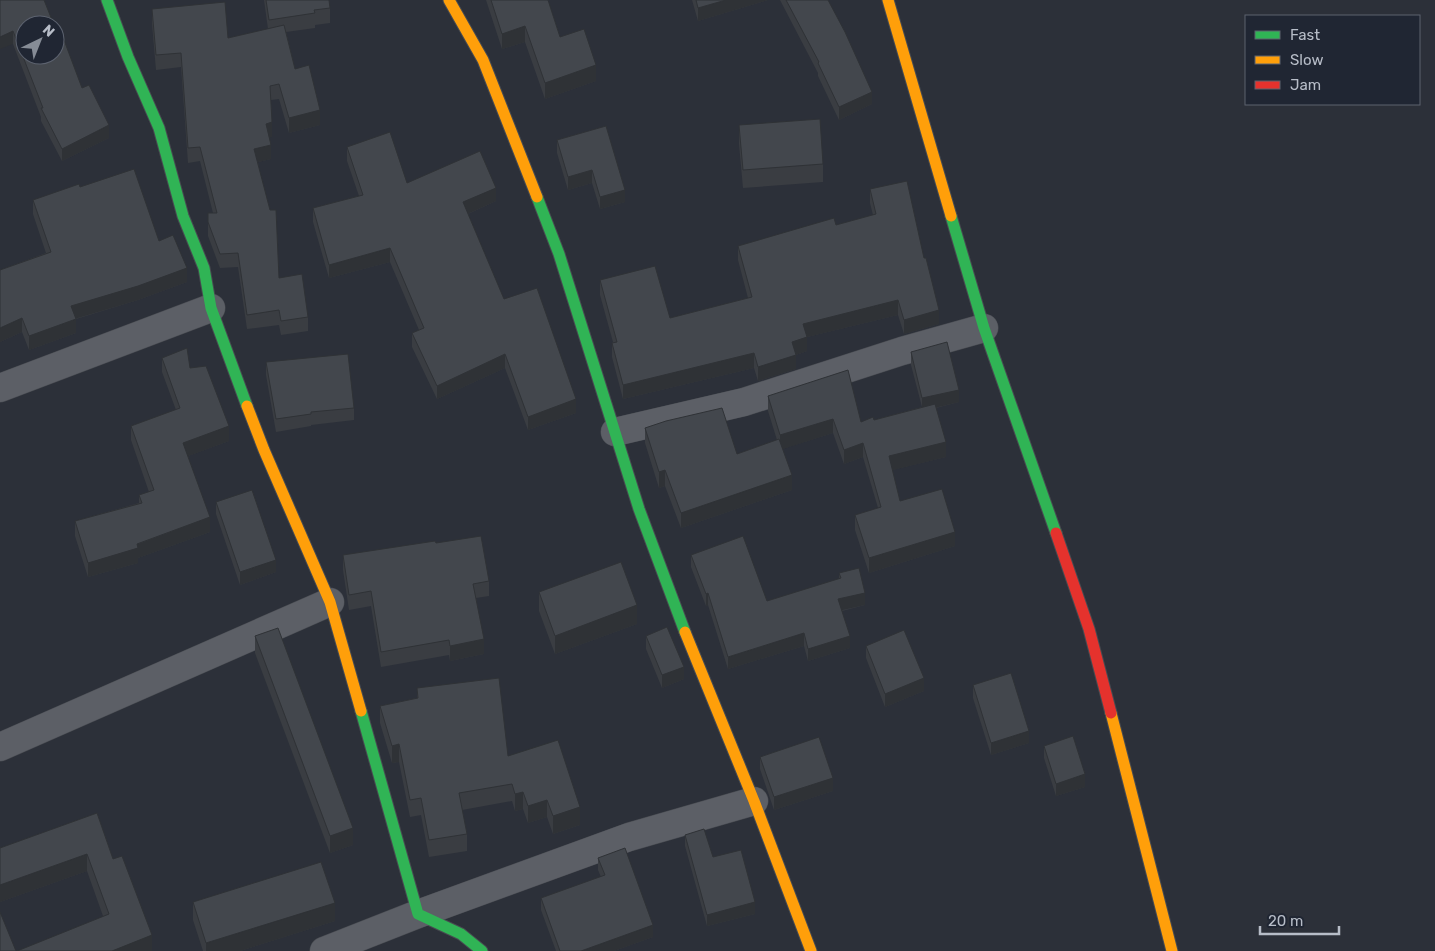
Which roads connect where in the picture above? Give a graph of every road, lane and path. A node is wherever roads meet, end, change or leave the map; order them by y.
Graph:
1 (107, 0) edge
2 (449, 0) edge
3 (888, 0) edge
4 (212, 308) junction
5 (984, 328) junction
6 (0, 388) edge
7 (615, 432) junction
8 (330, 602) junction
9 (0, 747) edge
10 (754, 801) junction
11 (418, 914) junction
12 (324, 951) edge
13 (482, 951) edge
14 (811, 951) edge
15 (1172, 951) edge

1 - 4 street
2 - 7 street
3 - 5 street
4 - 6 street
4 - 8 street
5 - 7 street
5 - 15 street
7 - 10 street
8 - 9 street
8 - 11 street
10 - 11 street
10 - 14 street
11 - 12 street
11 - 13 street

